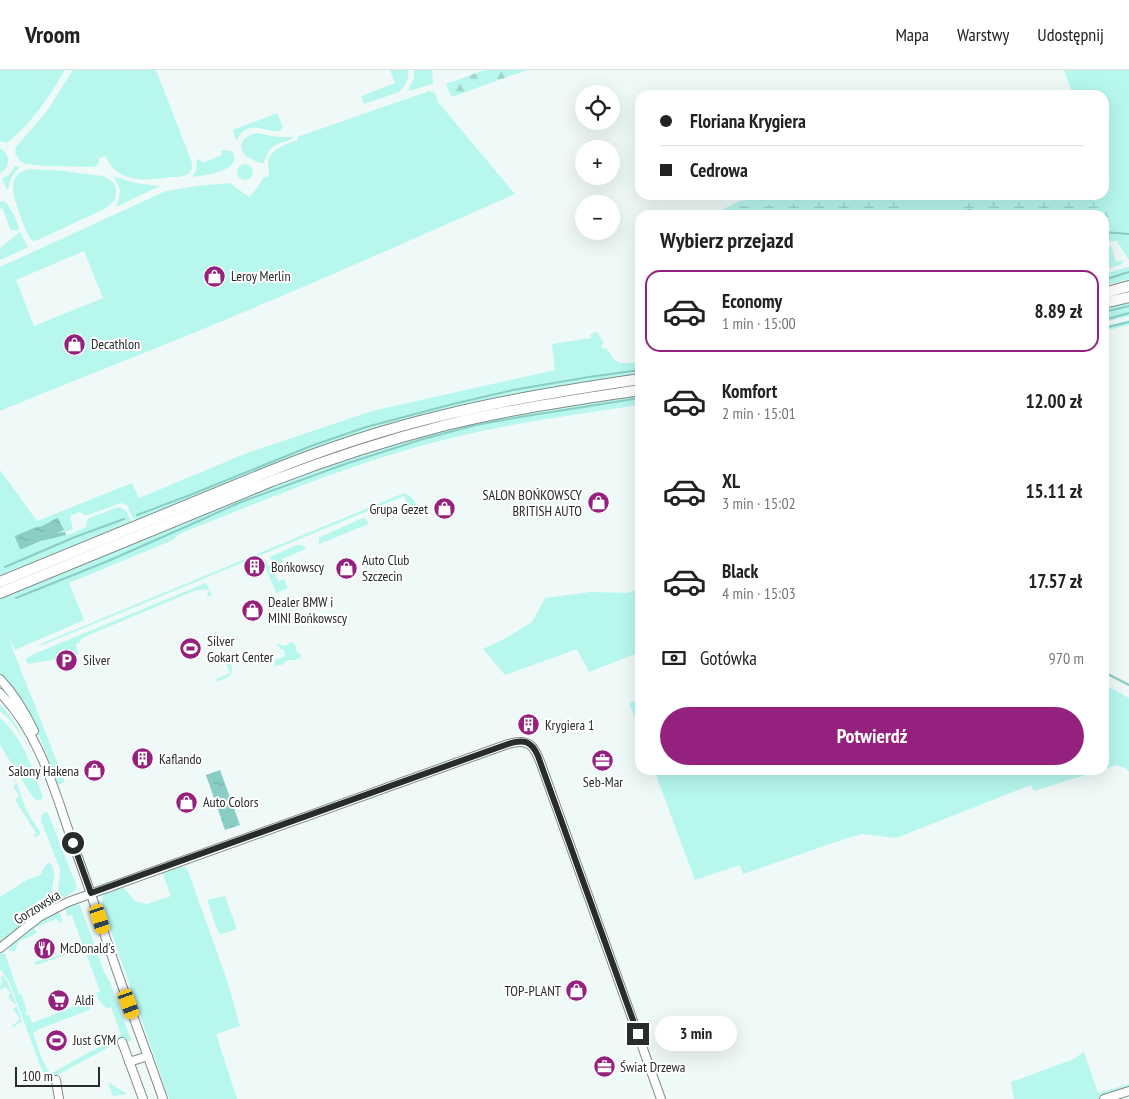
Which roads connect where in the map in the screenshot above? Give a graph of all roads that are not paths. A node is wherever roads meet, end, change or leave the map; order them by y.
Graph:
1 (1129, 286) edge
2 (1109, 292) edge
3 (1129, 296) edge
4 (1109, 302) edge
5 (635, 380) edge
6 (635, 391) edge
7 (0, 582) edge
8 (0, 593) edge
9 (0, 680) edge
10 (0, 693) edge
11 (53, 787) junction
12 (91, 893) junction
13 (0, 948) edge
14 (122, 1042) dead end
15 (148, 1056) junction
16 (129, 1062) junction
17 (56, 1080) dead end
18 (1129, 1091) edge
19 (59, 1099) edge
20 (142, 1099) edge
21 (163, 1099) edge
22 (661, 1099) edge
23 (1104, 1099) edge

1 - 2 main road
3 - 4 main road
5 - 7 main road
6 - 8 main road
9 - 11 street
10 - 11 street
11 - 12 street
12 - 13 street, Gorzowska
12 - 15 street
12 - 22 street, Gorzowska
14 - 16 street
15 - 16 street
15 - 21 street
16 - 20 street
17 - 19 street
18 - 23 street

